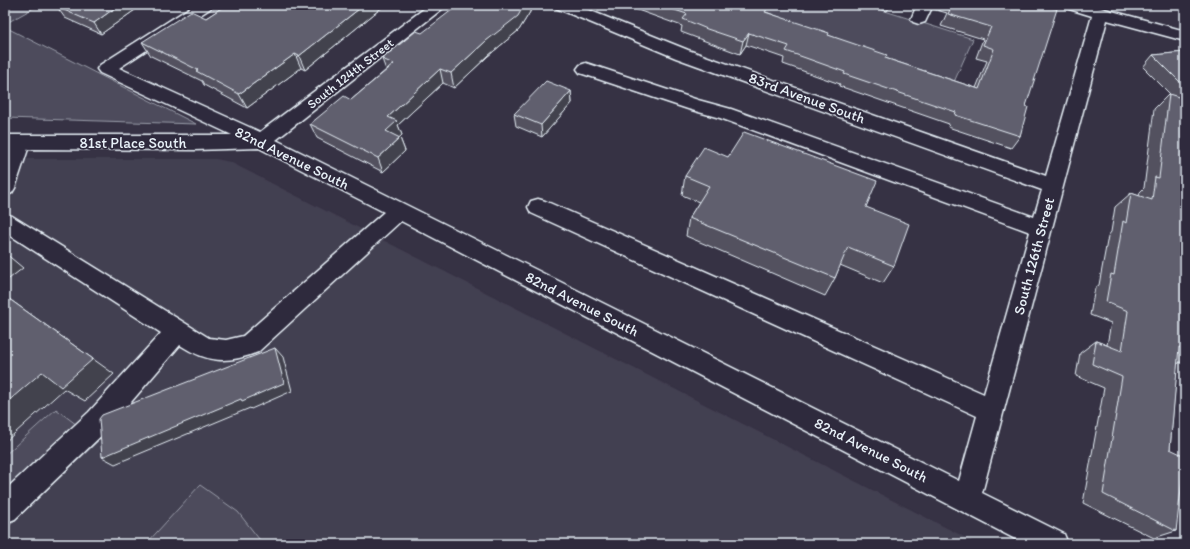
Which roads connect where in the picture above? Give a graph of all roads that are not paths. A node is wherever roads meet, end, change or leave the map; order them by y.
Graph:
1 (205, 5) edge
2 (439, 5) edge
3 (562, 5) edge
4 (1072, 5) edge
5 (1101, 13) junction
6 (1185, 36) edge
7 (586, 69) dead end
8 (262, 141) junction
9 (13, 142) edge
10 (1053, 186) junction
11 (5, 188) edge
12 (538, 207) dead end
13 (399, 211) junction
14 (5, 222) edge
15 (1041, 228) junction
16 (178, 330) junction
17 (992, 410) junction
18 (967, 499) junction
19 (5, 509) edge
20 (1054, 544) edge

1 - 8 street, 82nd Avenue South
2 - 8 street, South 124th Street
3 - 10 street, 83rd Avenue South
4 - 5 street
5 - 6 street
5 - 10 street, South 126th Street
7 - 15 street
8 - 9 street, 81st Place South
8 - 13 street, 82nd Avenue South
9 - 11 street
10 - 15 street, South 126th Street
12 - 17 street
13 - 16 street
13 - 18 street, 82nd Avenue South
14 - 16 street
15 - 17 street, South 126th Street
16 - 19 street
17 - 18 street, South 126th Street
18 - 20 street, 82nd Avenue South

